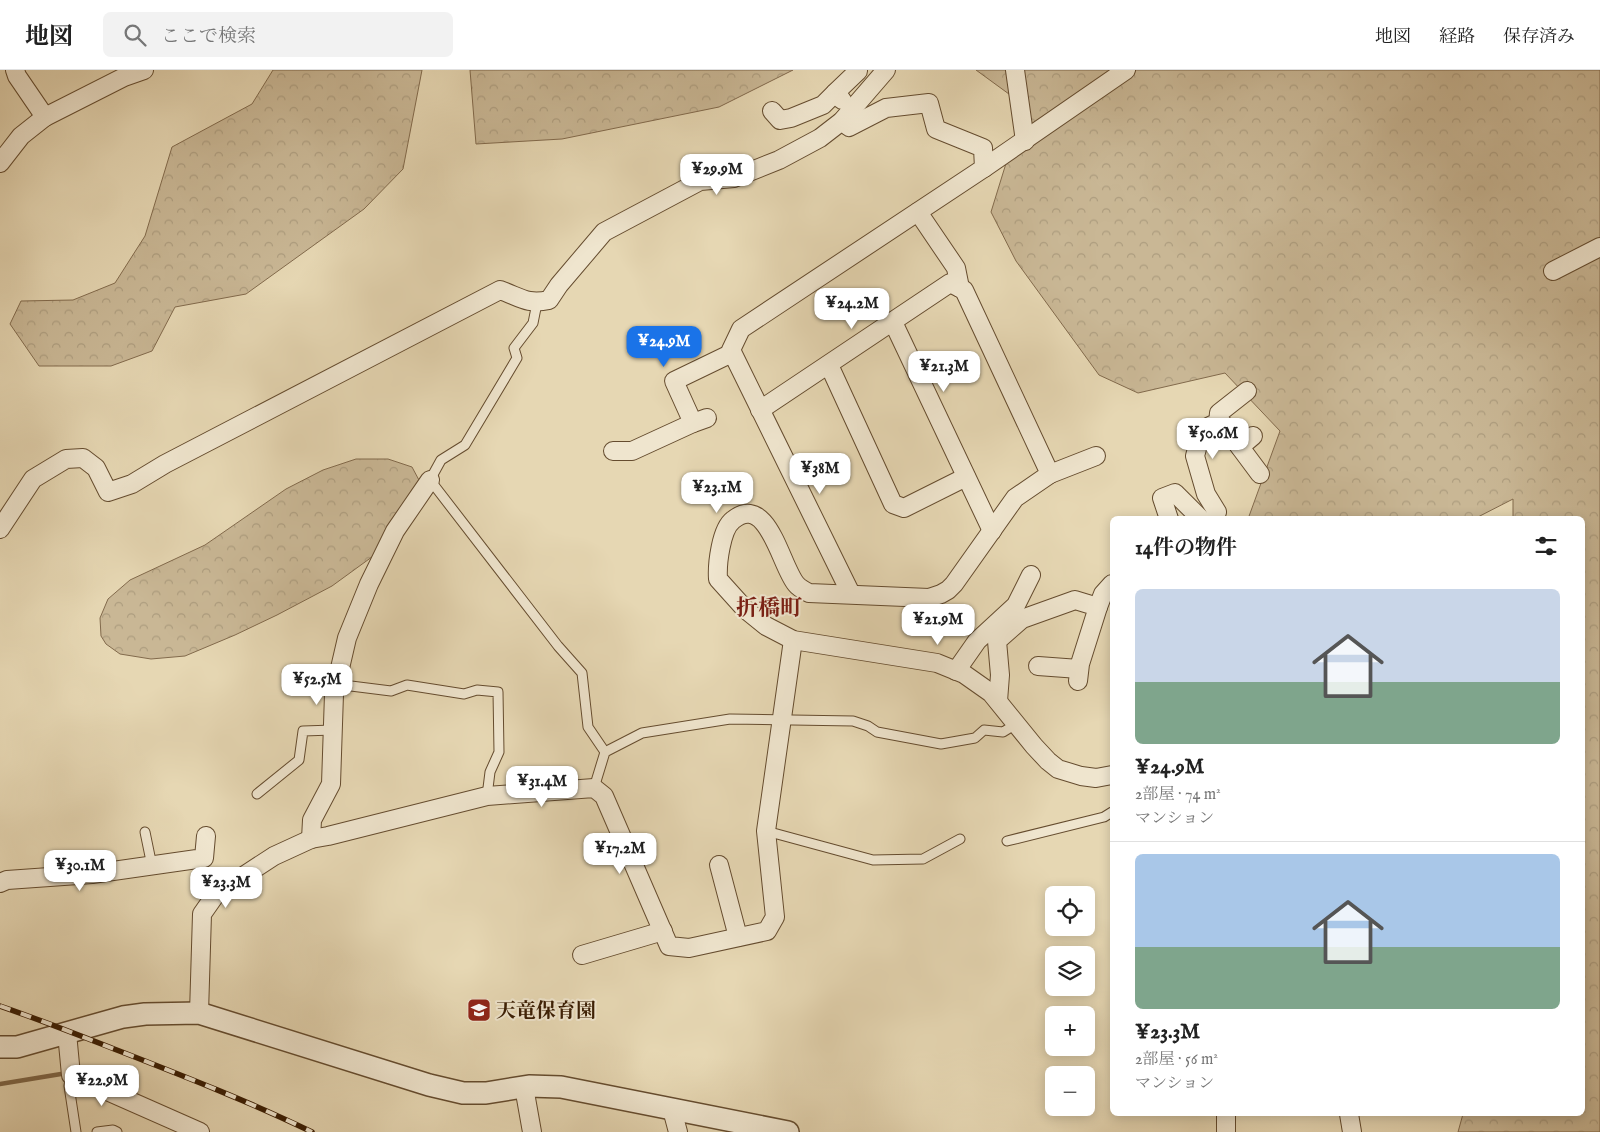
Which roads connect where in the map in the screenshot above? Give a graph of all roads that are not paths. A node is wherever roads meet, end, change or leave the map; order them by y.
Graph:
1 (15, 70) edge
2 (144, 70) edge
3 (886, 70) edge
4 (1015, 70) edge
5 (1126, 70) edge
6 (858, 71) edge
7 (835, 93) junction
8 (772, 111) dead end
9 (847, 115) junction
10 (45, 117) junction
11 (1025, 141) junction
12 (0, 162) edge
13 (984, 168) junction
14 (918, 212) junction
15 (1600, 247) edge
16 (1553, 271) dead end
17 (960, 288) junction
18 (538, 303) junction
19 (893, 322) junction
20 (732, 353) junction
21 (829, 365) junction
22 (1247, 391) dead end
23 (760, 410) junction
24 (1218, 424) junction
25 (1253, 436) dead end
26 (1240, 447) junction
27 (613, 451) dead end
28 (1096, 456) dead end
29 (1050, 474) junction
30 (1260, 474) dead end
31 (966, 477) junction
32 (430, 480) junction
33 (1168, 516) edge
34 (1198, 516) edge
35 (1215, 516) edge
36 (0, 529) edge
37 (992, 531) junction
38 (1031, 575) dead end
39 (1110, 586) edge
40 (851, 594) junction
41 (1098, 608) junction
42 (792, 640) junction
43 (1038, 666) dead end
44 (956, 671) junction
45 (335, 684) junction
46 (998, 701) junction
47 (782, 719) junction
48 (1016, 724) junction
49 (334, 730) junction
50 (605, 752) junction
51 (1110, 775) edge
52 (594, 788) junction
53 (257, 794) dead end
54 (487, 796) junction
55 (1110, 813) edge
56 (766, 830) junction
57 (145, 832) dead end
58 (206, 836) dead end
59 (311, 839) junction
60 (960, 839) dead end
61 (1007, 841) dead end
62 (719, 865) dead end
63 (152, 866) junction
64 (0, 883) edge
65 (663, 931) junction
66 (738, 937) junction
67 (582, 955) dead end
68 (199, 1013) junction
69 (67, 1033) junction
70 (0, 1047) edge
71 (71, 1075) junction
72 (524, 1087) junction
73 (675, 1110) junction
74 (1226, 1116) edge
75 (1348, 1116) edge
76 (181, 1128) edge
77 (76, 1132) edge
78 (97, 1132) edge
79 (117, 1132) edge
80 (200, 1132) edge
81 (532, 1132) edge
82 (678, 1132) edge
83 (788, 1132) edge
84 (1226, 1132) edge
85 (1352, 1132) edge

1 - 10 street
2 - 10 street
3 - 9 street
4 - 11 street
5 - 11 street
6 - 7 street
7 - 8 street
7 - 9 street
9 - 13 street
9 - 18 street
10 - 12 street
11 - 13 street
13 - 14 street
14 - 17 street
14 - 20 street
15 - 16 street
17 - 19 street
17 - 29 street
18 - 32 lane
18 - 36 street
19 - 21 street
19 - 31 street
20 - 23 street
20 - 27 street
21 - 23 street
21 - 31 street
22 - 24 street
23 - 40 street
24 - 26 street
24 - 35 street
25 - 26 street
26 - 30 street
28 - 29 street
29 - 37 street
31 - 37 street
32 - 45 street
32 - 50 lane
33 - 34 street
37 - 40 street
38 - 44 street
39 - 41 street
40 - 42 street
41 - 43 street
41 - 46 street
42 - 44 street
42 - 47 street
44 - 46 street
45 - 49 street
45 - 54 lane
46 - 48 street
47 - 48 lane
47 - 50 lane
47 - 56 street
48 - 51 street
49 - 53 lane
49 - 59 street
50 - 52 lane
52 - 54 street
52 - 65 street
54 - 59 street
55 - 61 lane
56 - 60 lane
56 - 66 street
57 - 63 lane
58 - 63 street
59 - 68 street
62 - 66 street
63 - 64 street
65 - 66 street
65 - 67 street
68 - 69 street
68 - 72 street
69 - 70 street
69 - 71 street
71 - 76 street
71 - 77 lane
72 - 73 street
72 - 81 street
73 - 82 street
73 - 83 street
74 - 84 street
75 - 85 street
76 - 80 street
78 - 79 lane

